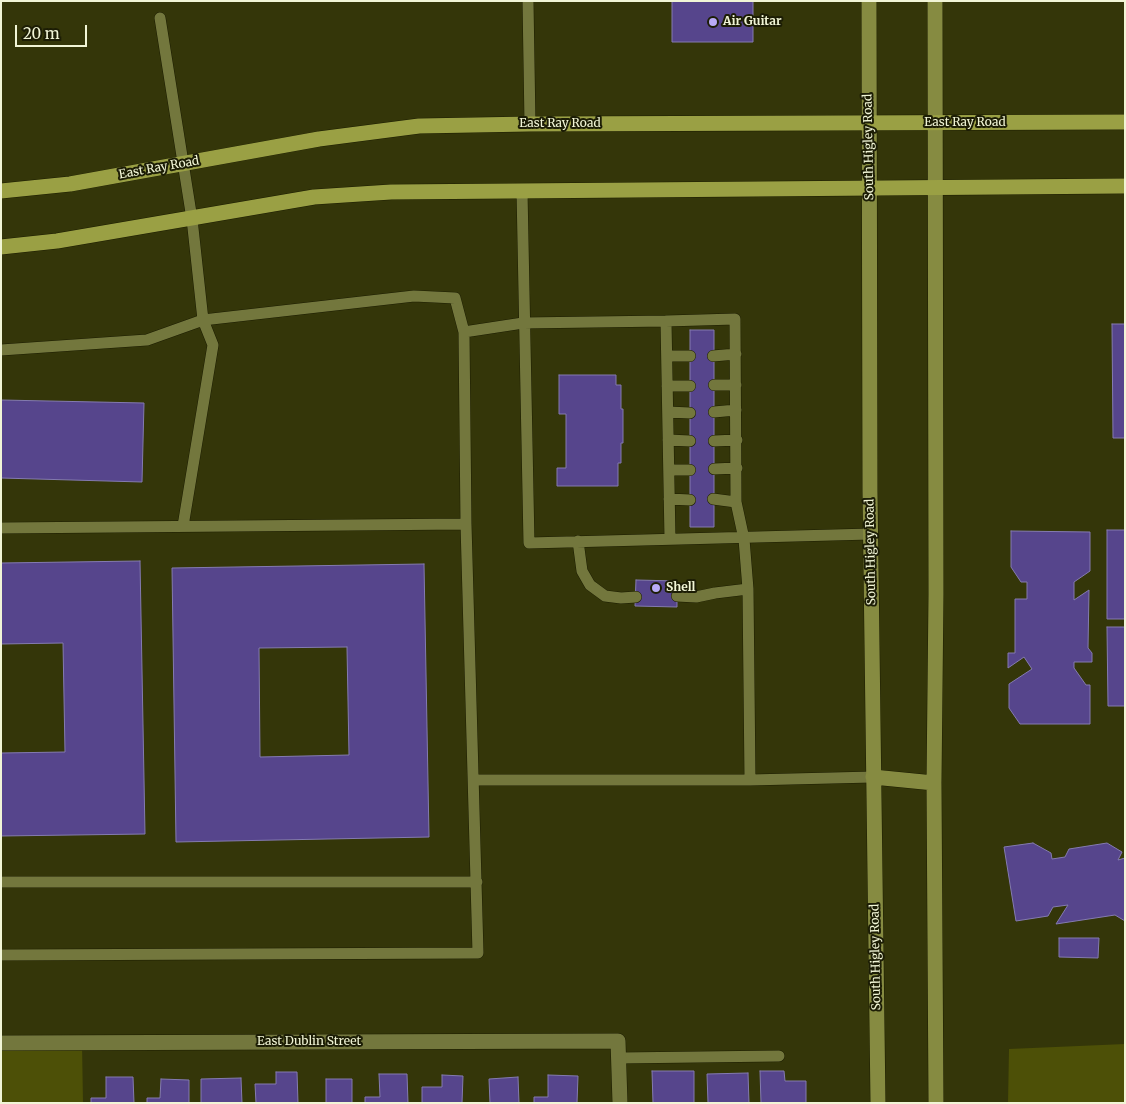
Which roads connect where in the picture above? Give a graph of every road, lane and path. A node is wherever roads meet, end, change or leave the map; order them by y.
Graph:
1 (528, 1) edge
2 (868, 1) edge
3 (935, 1) edge
4 (160, 18) dead end
5 (1125, 122) edge
6 (935, 123) junction
7 (530, 124) junction
8 (869, 124) junction
9 (184, 163) junction
10 (1125, 186) edge
11 (870, 189) junction
12 (936, 189) junction
13 (1, 191) edge
14 (522, 191) junction
15 (192, 219) junction
16 (1, 247) edge
17 (203, 320) junction
18 (666, 320) junction
19 (523, 323) junction
20 (464, 332) junction
21 (1, 350) edge
22 (736, 354) junction
23 (667, 356) junction
24 (690, 356) dead end
25 (713, 356) dead end
26 (714, 385) dead end
27 (736, 385) junction
28 (667, 386) junction
29 (690, 386) dead end
30 (736, 410) junction
31 (668, 412) junction
32 (714, 412) dead end
33 (690, 413) dead end
34 (668, 440) junction
35 (737, 440) junction
36 (690, 441) dead end
37 (714, 441) dead end
38 (737, 468) junction
39 (714, 469) dead end
40 (669, 470) junction
41 (690, 470) dead end
42 (669, 499) junction
43 (713, 499) dead end
44 (690, 500) dead end
45 (736, 502) junction
46 (466, 524) junction
47 (183, 526) junction
48 (1, 528) edge
49 (871, 534) junction
50 (744, 539) junction
51 (670, 540) junction
52 (578, 542) junction
53 (748, 589) junction
54 (677, 596) dead end
55 (636, 597) dead end
56 (873, 777) junction
57 (474, 780) junction
58 (750, 780) junction
59 (934, 783) junction
60 (1, 882) edge
61 (477, 882) junction
62 (1, 955) edge
63 (1, 1043) edge
64 (779, 1056) dead end
65 (619, 1058) junction
66 (620, 1103) edge
67 (878, 1103) edge
68 (936, 1103) edge

1 - 7 lane
2 - 8 main road, South Higley Road
3 - 6 main road
4 - 9 lane
5 - 6 main road, East Ray Road
6 - 8 main road, East Ray Road
6 - 12 main road
7 - 8 main road, East Ray Road
7 - 9 main road, East Ray Road
8 - 11 main road, South Higley Road
9 - 13 main road, East Ray Road
9 - 15 lane
10 - 12 main road
11 - 12 main road
11 - 14 main road
11 - 49 main road, South Higley Road
12 - 59 main road
14 - 15 main road
14 - 19 lane
15 - 16 main road
15 - 17 lane
17 - 20 lane
17 - 21 lane
17 - 47 lane
18 - 19 lane
18 - 22 lane
18 - 23 lane
19 - 20 lane
19 - 52 lane
20 - 46 lane
22 - 25 lane
22 - 27 lane
23 - 24 lane
23 - 28 lane
26 - 27 lane
27 - 30 lane
28 - 29 lane
28 - 31 lane
30 - 32 lane
30 - 35 lane
31 - 33 lane
31 - 34 lane
34 - 36 lane
34 - 40 lane
35 - 37 lane
35 - 38 lane
38 - 39 lane
38 - 45 lane
40 - 41 lane
40 - 42 lane
42 - 44 lane
42 - 51 lane
43 - 45 lane
45 - 50 lane
46 - 47 lane
46 - 57 lane
47 - 48 lane
49 - 50 lane
49 - 56 main road, South Higley Road
50 - 51 lane
50 - 53 lane
51 - 52 lane
52 - 55 lane
53 - 54 lane
53 - 58 lane
56 - 58 lane
56 - 59 main road
56 - 67 main road, South Higley Road
57 - 58 lane
57 - 61 lane
59 - 68 main road
60 - 61 lane
61 - 62 lane
63 - 65 street, East Dublin Street
64 - 65 lane
65 - 66 street

